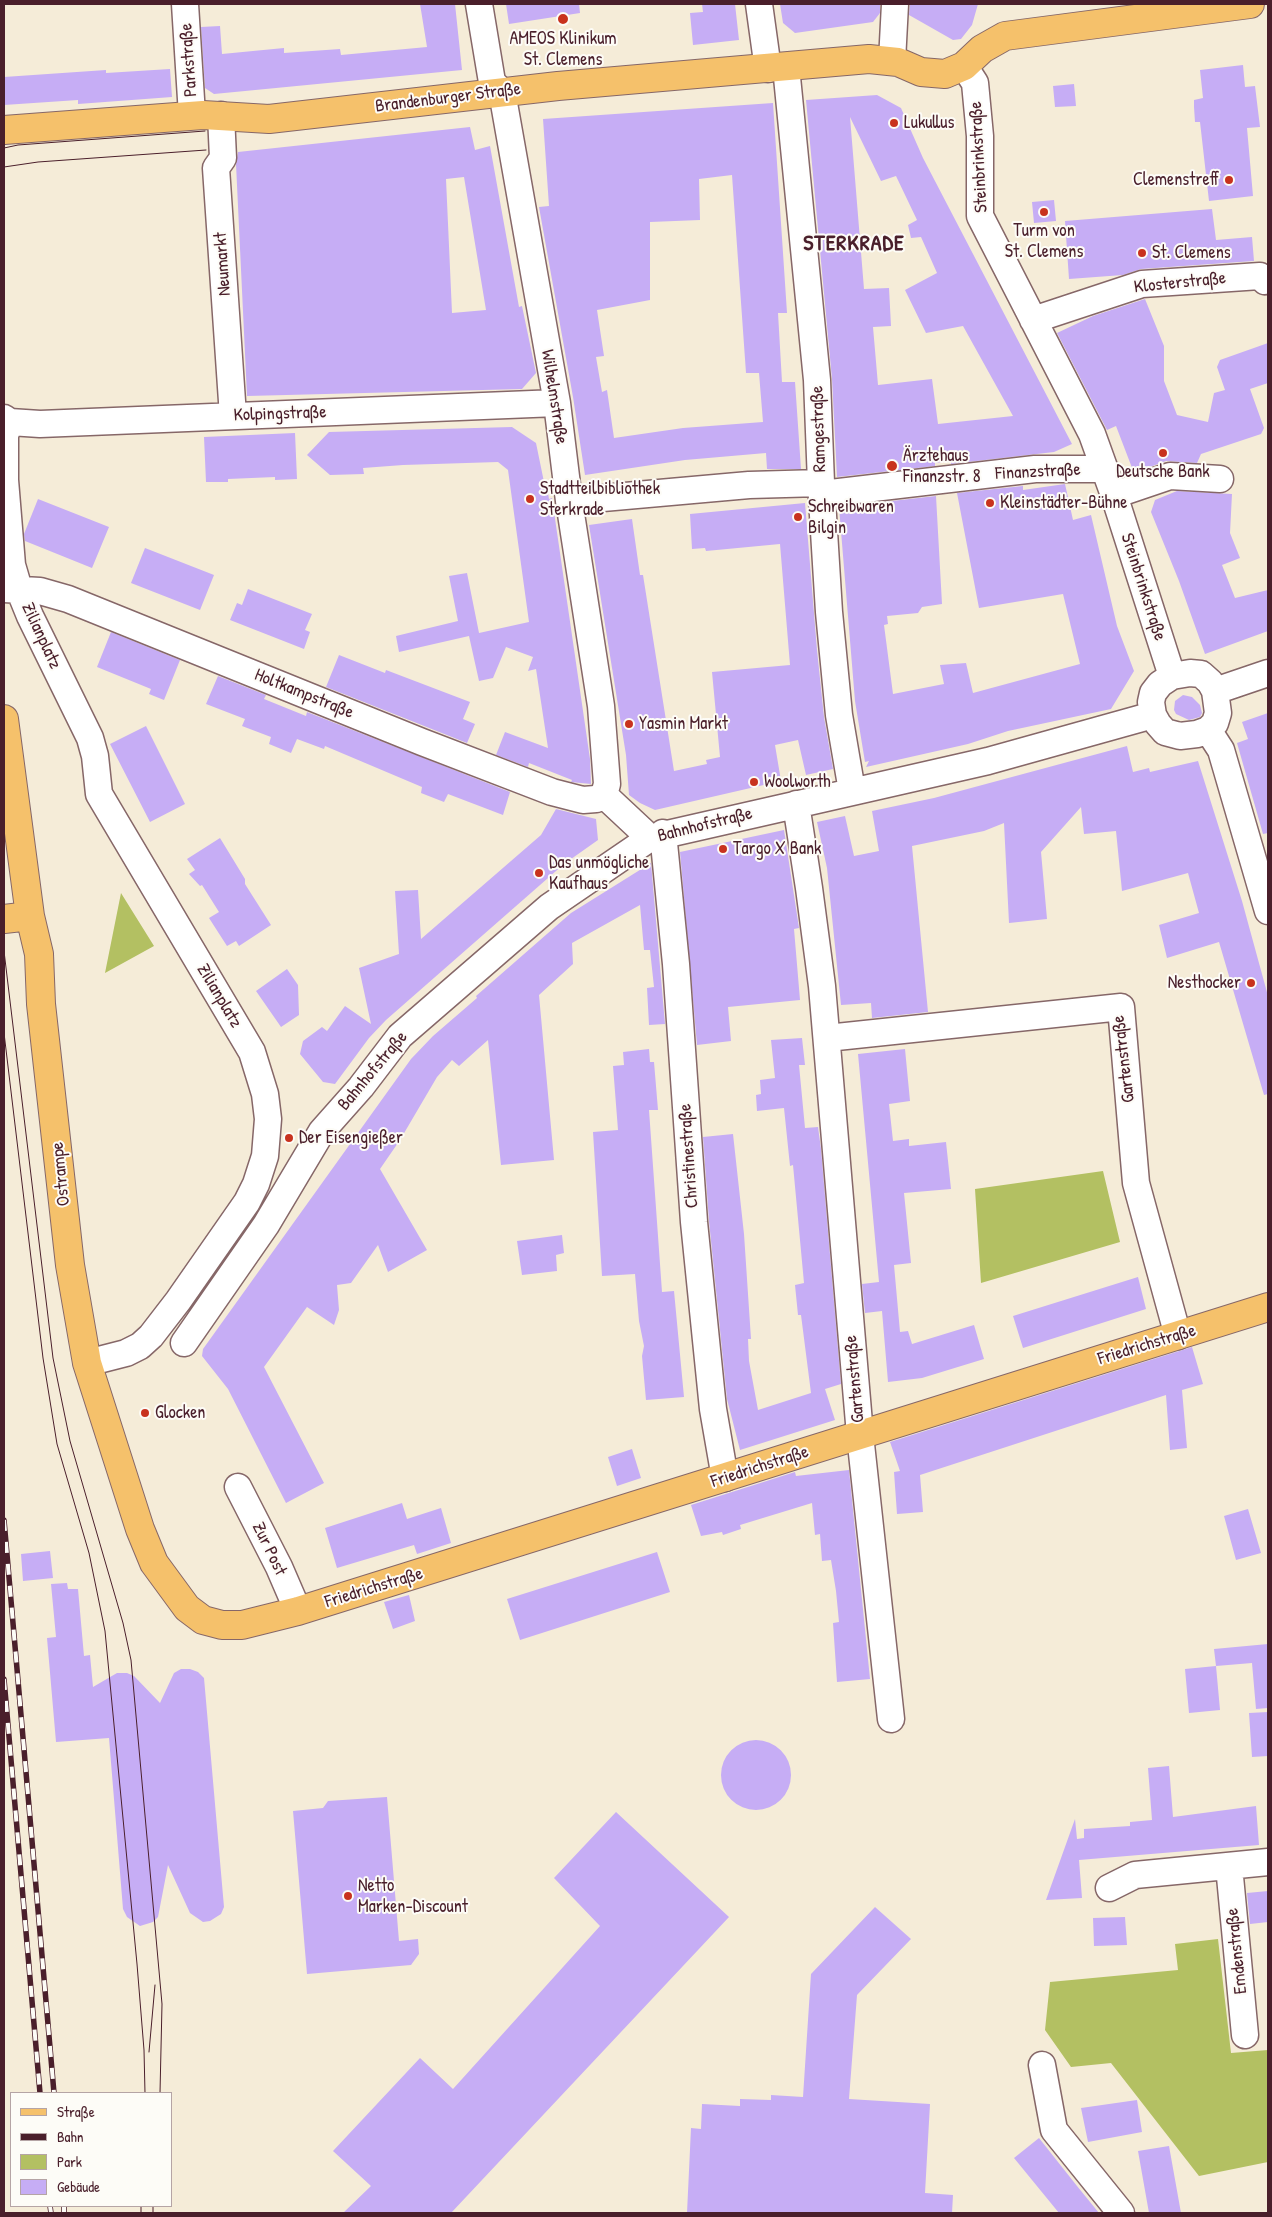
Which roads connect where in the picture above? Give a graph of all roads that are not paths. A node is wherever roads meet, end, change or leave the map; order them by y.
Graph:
1 (185, 4) edge
2 (479, 4) edge
3 (760, 4) edge
4 (895, 4) edge
5 (1250, 4) edge
6 (1214, 6) edge
7 (892, 61) junction
8 (964, 66) junction
9 (777, 68) junction
10 (502, 92) junction
11 (192, 115) junction
12 (221, 115) junction
13 (4, 130) edge
14 (1268, 280) edge
15 (1034, 320) junction
16 (556, 403) junction
17 (233, 416) junction
18 (7, 420) edge
19 (1105, 469) junction
20 (1220, 479) dead end
21 (821, 488) junction
22 (1114, 495) junction
23 (569, 501) junction
24 (11, 589) edge
25 (1268, 673) edge
26 (1172, 676) junction
27 (1215, 691) junction
28 (1153, 715) junction
29 (4, 719) edge
30 (1208, 730) junction
31 (852, 790) junction
32 (604, 795) junction
33 (796, 804) junction
34 (657, 835) junction
35 (1268, 911) edge
36 (14, 918) edge
37 (827, 1038) junction
38 (311, 1151) junction
39 (262, 1167) junction
40 (1268, 1307) edge
41 (1178, 1336) junction
42 (184, 1343) dead end
43 (87, 1363) junction
44 (860, 1435) junction
45 (724, 1478) junction
46 (238, 1487) dead end
47 (187, 1608) joint
48 (298, 1612) junction
49 (891, 1719) dead end
50 (1268, 1862) edge
51 (1228, 1866) junction
52 (1109, 1888) dead end
53 (1245, 2035) dead end
54 (1042, 2065) dead end
55 (1121, 2213) edge

1 - 11 street, Parkstraße
2 - 10 street, Wilhelmstraße
3 - 9 street, Ramgestraße
4 - 7 street
5 - 6 main road
6 - 8 main road
7 - 8 main road, Brandenburger Straße
7 - 9 main road, Brandenburger Straße
8 - 15 street, Steinbrinkstraße
9 - 10 main road, Brandenburger Straße
9 - 21 street, Ramgestraße
10 - 12 main road, Brandenburger Straße
10 - 16 street, Wilhelmstraße
11 - 12 main road, Brandenburger Straße
11 - 13 main road, Brandenburger Straße
12 - 17 street, Neumarkt
14 - 15 street, Klosterstraße
15 - 19 street, Steinbrinkstraße
16 - 17 street, Kolpingstraße
16 - 23 street, Wilhelmstraße
17 - 18 street, Kolpingstraße
18 - 24 street
19 - 21 street, Finanzstraße
19 - 22 street, Steinbrinkstraße
20 - 22 street
21 - 23 street, Finanzstraße
21 - 31 street, Ramgestraße
22 - 26 street, Steinbrinkstraße
23 - 32 street, Wilhelmstraße
24 - 32 street, Holtkampstraße
24 - 39 street, Zilianplatz
25 - 27 street
26 - 27 street
26 - 28 street
27 - 30 street
28 - 30 street
28 - 31 street, Bahnhofstraße
29 - 36 main road, Ostrampe
30 - 35 street
31 - 33 street, Bahnhofstraße
32 - 34 street
33 - 34 street, Bahnhofstraße
33 - 37 street, Gartenstraße
34 - 38 street, Bahnhofstraße
34 - 45 street, Christinestraße
36 - 43 main road, Ostrampe
37 - 41 street, Gartenstraße
37 - 44 street, Gartenstraße
38 - 39 street
38 - 42 street, Bahnhofstraße
39 - 43 street, Zilianplatz
40 - 41 main road, Friedrichstraße
41 - 44 main road, Friedrichstraße
43 - 47 main road, Ostrampe
44 - 45 main road, Friedrichstraße
44 - 49 street, Gartenstraße
45 - 48 main road, Friedrichstraße
46 - 48 street, Zur Post
47 - 48 main road, Friedrichstraße
50 - 51 street
51 - 52 street
51 - 53 street, Emdenstraße
54 - 55 street

